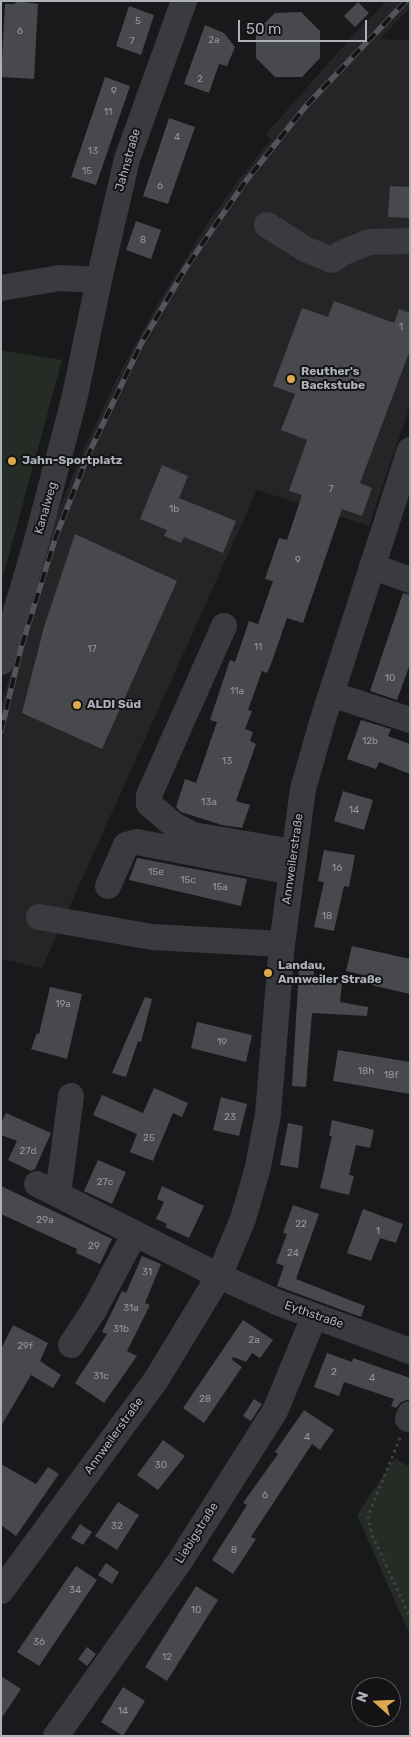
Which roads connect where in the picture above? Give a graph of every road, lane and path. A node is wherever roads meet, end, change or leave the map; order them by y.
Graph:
1 (184, 1) edge
2 (267, 226) dead end
3 (410, 241) edge
4 (99, 280) junction
5 (1, 288) edge
6 (91, 323) joint
7 (410, 450) edge
8 (372, 566) junction
9 (410, 580) edge
10 (224, 626) dead end
11 (1, 662) edge
12 (330, 694) junction
13 (410, 720) edge
14 (292, 862) junction
15 (108, 886) dead end
16 (39, 917) dead end
17 (282, 944) junction
18 (71, 1096) dead end
19 (134, 1233) junction
20 (219, 1276) junction
21 (314, 1316) junction
22 (71, 1345) dead end
23 (410, 1351) edge
24 (409, 1416) edge
25 (1, 1591) edge
26 (410, 1617) edge
27 (56, 1736) edge

1 - 4 street, Jahnstraße
2 - 3 street
4 - 5 street
4 - 6 street, Jahnstraße
6 - 11 street, Kanalweg
7 - 8 street, Annweilerstraße
8 - 9 street
8 - 12 street, Annweilerstraße
10 - 14 street
12 - 13 street
12 - 14 street, Annweilerstraße
14 - 15 street
14 - 17 street, Annweilerstraße
16 - 17 street
17 - 20 street, Annweilerstraße
18 - 19 street
19 - 20 street
19 - 22 street
20 - 21 street, Eythstraße
20 - 25 street, Annweilerstraße
21 - 23 street, Eythstraße
21 - 27 street, Liebigstraße
24 - 26 path

